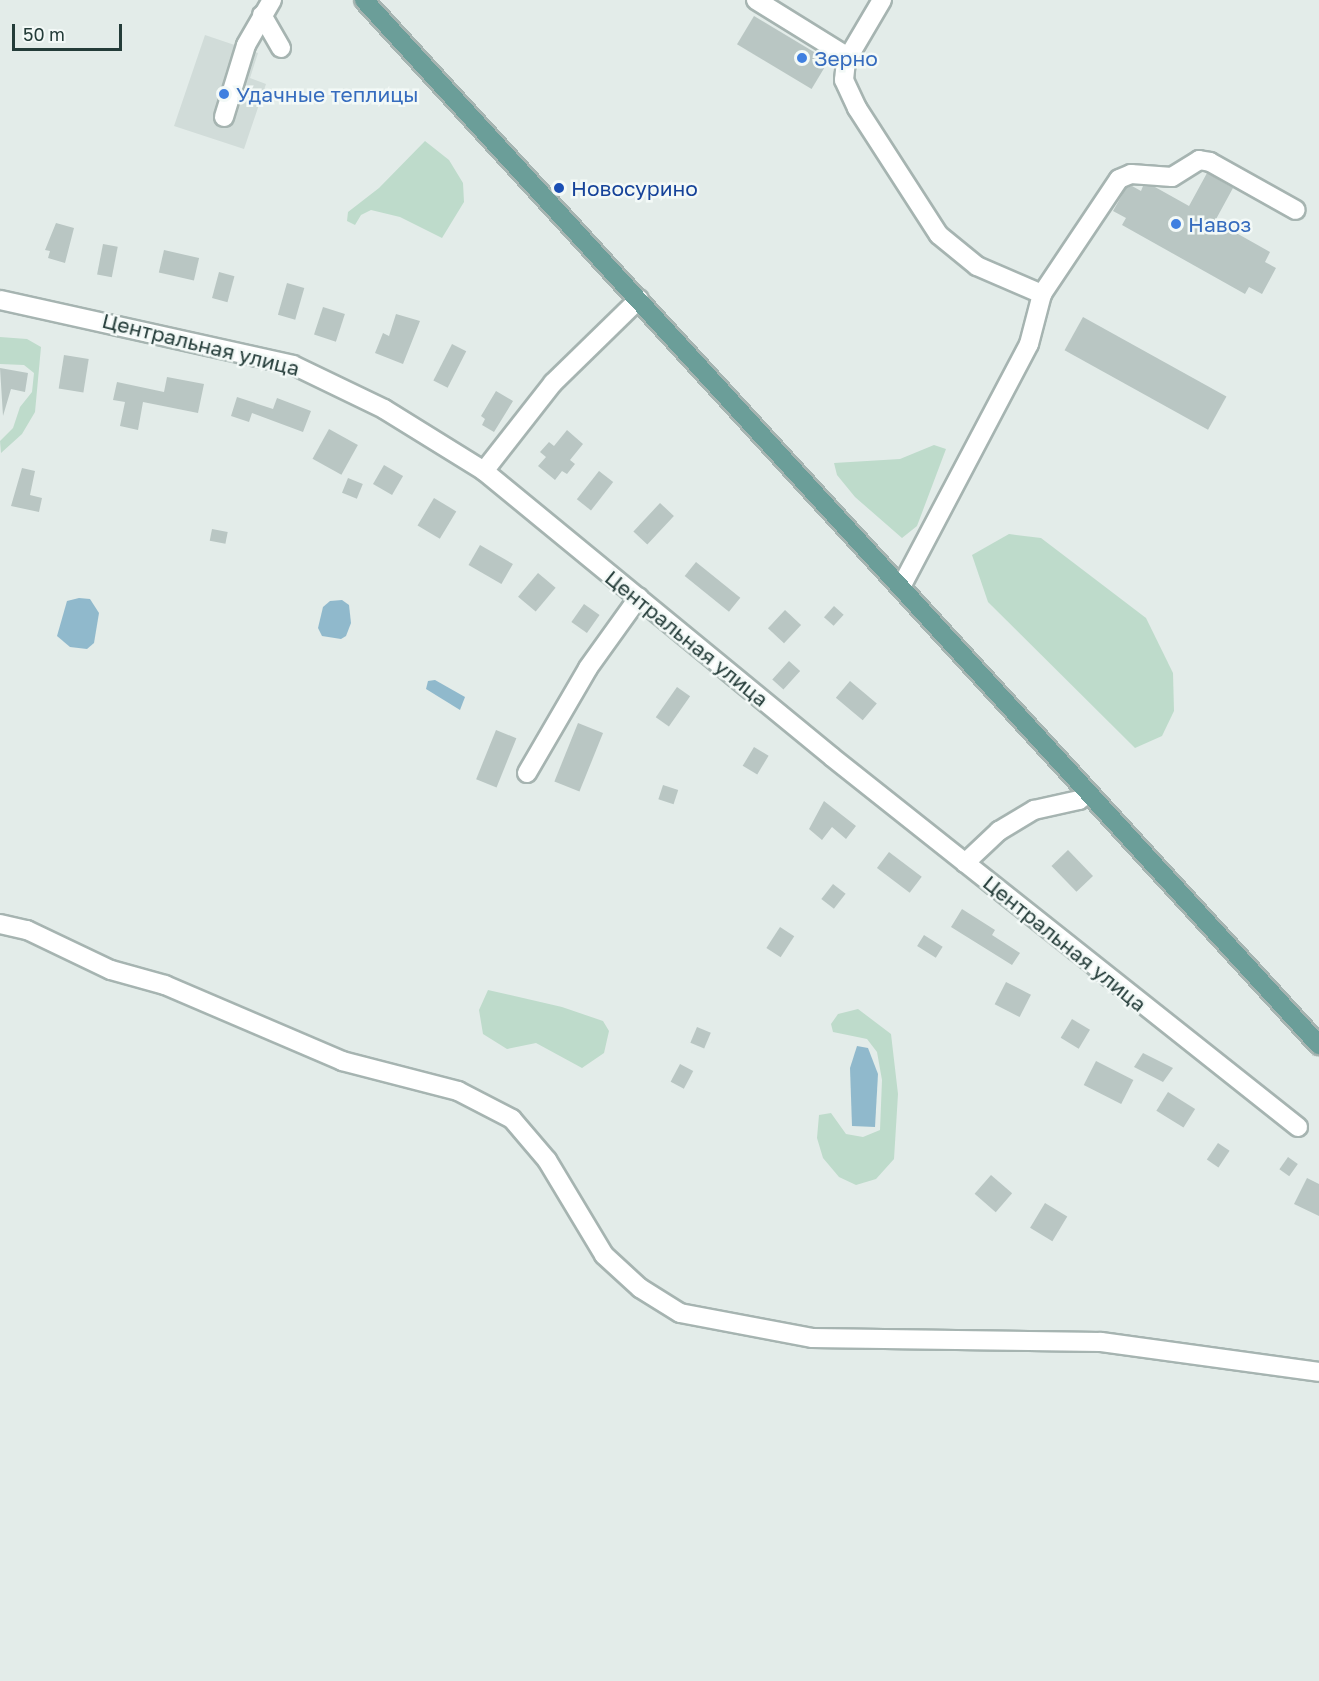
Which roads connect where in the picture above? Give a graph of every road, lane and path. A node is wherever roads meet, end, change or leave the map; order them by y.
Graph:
1 (364, 0) edge
2 (756, 0) edge
3 (882, 0) edge
4 (267, 8) edge
5 (281, 48) dead end
6 (848, 57) junction
7 (224, 117) dead end
8 (1296, 210) dead end
9 (1042, 294) junction
10 (639, 299) junction
11 (0, 300) edge
12 (484, 471) junction
13 (902, 585) junction
14 (639, 597) junction
15 (527, 773) dead end
16 (1089, 793) junction
17 (965, 863) junction
18 (0, 924) edge
19 (1319, 1045) edge
20 (1298, 1127) dead end
21 (1319, 1372) edge

1 - 10 main road
2 - 6 street
3 - 6 street
4 - 5 street
4 - 7 street
6 - 9 street
8 - 9 street
9 - 13 street
10 - 12 street
10 - 13 main road
11 - 12 street, Центральная улица
12 - 14 street, Центральная улица
13 - 16 main road
14 - 15 street
14 - 17 street, Центральная улица
16 - 17 street
16 - 19 main road
17 - 20 street, Центральная улица
18 - 21 street

